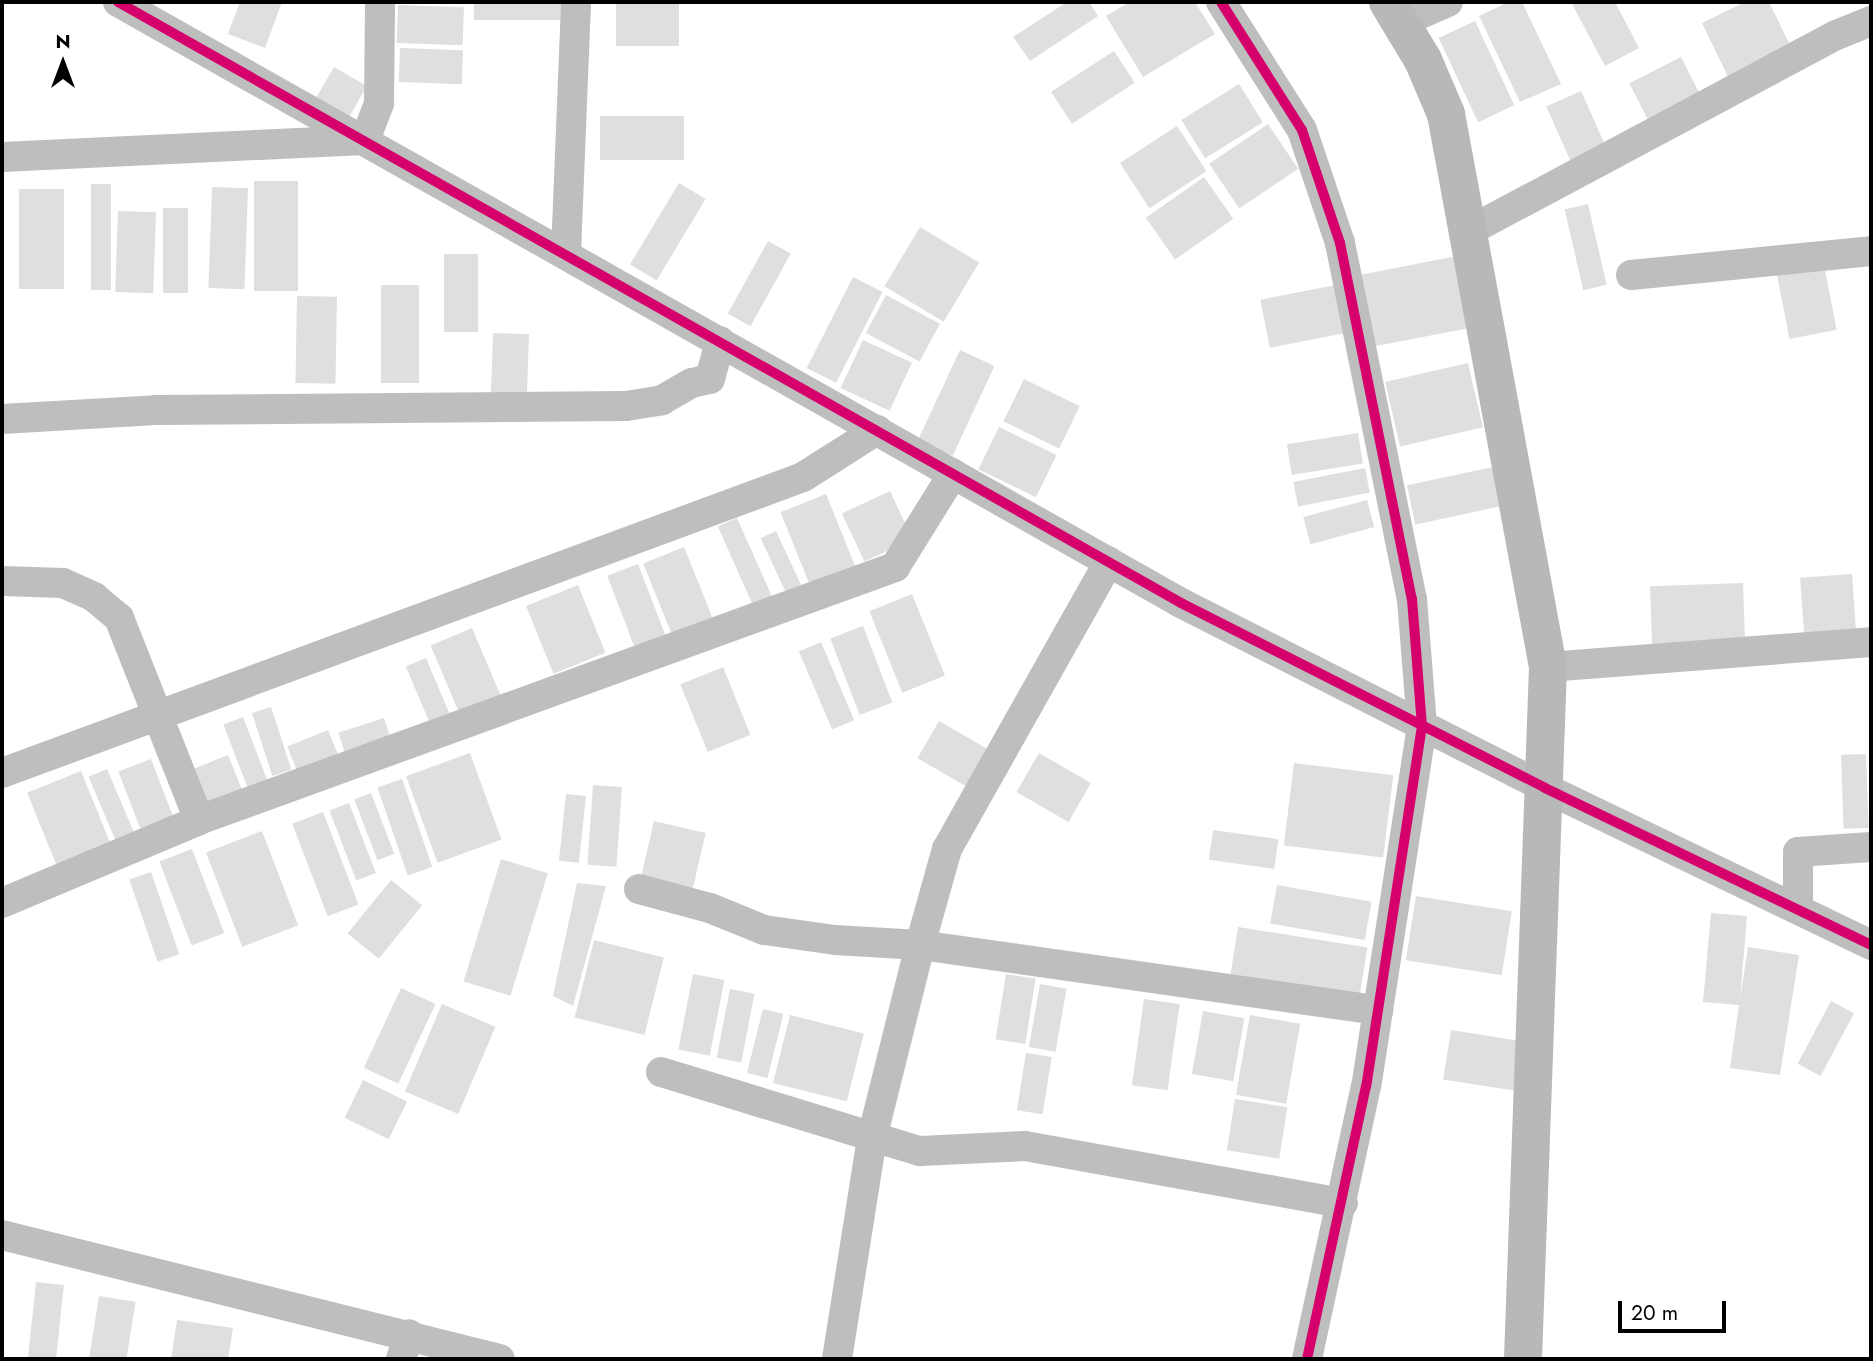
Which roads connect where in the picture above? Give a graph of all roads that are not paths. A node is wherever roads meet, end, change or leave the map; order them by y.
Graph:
1 (118, 2) edge
2 (380, 2) edge
3 (576, 2) edge
4 (1221, 2) edge
5 (1448, 2) edge
6 (1395, 12) edge
7 (1871, 21) edge
8 (365, 140) junction
9 (2, 157) edge
10 (1469, 231) junction
11 (1871, 251) edge
12 (566, 253) junction
13 (1631, 275) dead end
14 (720, 341) junction
15 (2, 418) edge
16 (877, 430) junction
17 (953, 474) junction
18 (1109, 562) junction
19 (2, 581) edge
20 (1871, 642) edge
21 (1548, 667) junction
22 (157, 716) junction
23 (1422, 726) junction
24 (2, 774) edge
25 (1545, 788) junction
26 (199, 820) junction
27 (1871, 847) edge
28 (639, 889) dead end
29 (2, 903) edge
30 (1798, 908) junction
31 (919, 945) junction
32 (1871, 945) edge
33 (1378, 1010) junction
34 (661, 1072) dead end
35 (872, 1138) junction
36 (1343, 1203) junction
37 (2, 1235) edge
38 (405, 1347) edge
39 (500, 1359) edge
40 (837, 1359) edge
41 (1307, 1359) edge
42 (1523, 1359) edge

1 - 8 street
2 - 8 street
3 - 12 street
4 - 23 street
5 - 6 street
6 - 10 street
7 - 10 street
8 - 9 street
8 - 12 street
10 - 21 street
11 - 13 street
12 - 14 street
14 - 15 street
14 - 16 street
16 - 17 street
16 - 22 street
17 - 18 street
17 - 26 street
18 - 23 street
18 - 31 street
19 - 22 street
20 - 21 street
21 - 25 street
22 - 24 street
22 - 26 street
23 - 25 street
23 - 33 street
25 - 30 street
25 - 42 street
26 - 29 street
27 - 30 street
28 - 31 street
30 - 32 street
31 - 33 street
31 - 35 street
33 - 36 street
34 - 35 street
35 - 36 street
35 - 40 street
36 - 41 street
37 - 38 street
38 - 39 street

